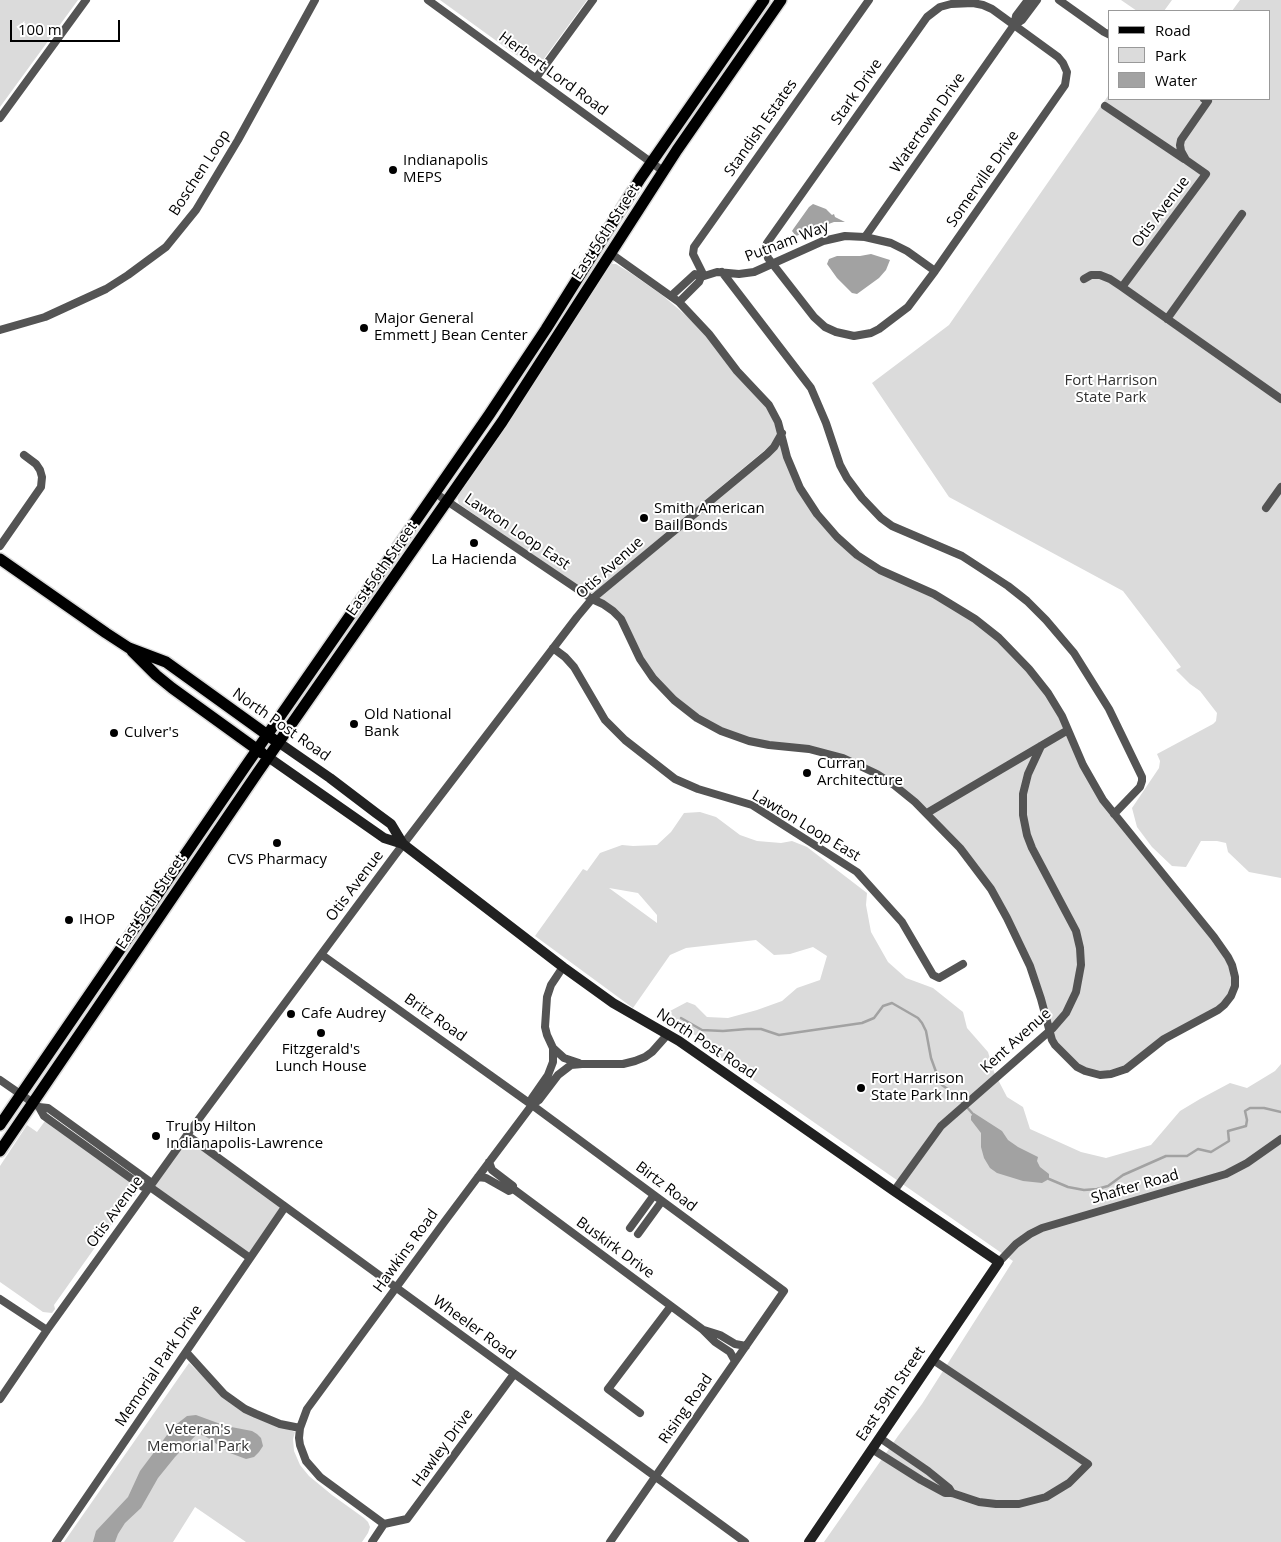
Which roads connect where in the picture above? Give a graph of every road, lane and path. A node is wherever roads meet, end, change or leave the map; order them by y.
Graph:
1 (86, 0) edge
2 (315, 0) edge
3 (428, 0) edge
4 (593, 0) edge
5 (764, 0) edge
6 (781, 0) edge
7 (869, 0) edge
8 (1028, 0) edge
9 (1037, 0) edge
10 (1059, 0) edge
11 (1014, 25) junction
12 (1108, 34) edge
13 (536, 78) junction
14 (1206, 100) edge
15 (1105, 106) dead end
16 (0, 118) edge
17 (1186, 160) junction
18 (651, 163) junction
19 (663, 171) junction
20 (1242, 214) dead end
21 (865, 237) junction
22 (610, 253) junction
23 (772, 264) junction
24 (935, 271) junction
25 (722, 272) junction
26 (702, 276) junction
27 (1084, 279) dead end
28 (1122, 287) junction
29 (671, 296) junction
30 (679, 302) junction
31 (1166, 318) junction
32 (0, 330) edge
33 (1281, 399) edge
34 (782, 433) junction
35 (24, 455) dead end
36 (1281, 487) edge
37 (444, 499) junction
38 (1266, 508) dead end
39 (0, 546) edge
40 (0, 559) edge
41 (592, 599) junction
42 (129, 648) junction
43 (553, 648) junction
44 (1068, 730) junction
45 (267, 735) junction
46 (278, 742) junction
47 (1041, 746) junction
48 (257, 749) junction
49 (268, 757) junction
50 (926, 813) junction
51 (1114, 814) junction
52 (403, 844) junction
53 (181, 860) junction
54 (170, 901) junction
55 (141, 918) junction
56 (322, 954) junction
57 (963, 964) dead end
58 (563, 967) junction
59 (121, 972) junction
60 (1049, 1032) junction
61 (668, 1034) junction
62 (553, 1048) junction
63 (582, 1064) junction
64 (0, 1080) edge
65 (31, 1101) junction
66 (532, 1105) junction
67 (0, 1125) edge
68 (187, 1135) junction
69 (1281, 1139) edge
70 (0, 1151) edge
71 (489, 1162) junction
72 (478, 1177) junction
73 (150, 1187) junction
74 (512, 1188) junction
75 (894, 1191) junction
76 (654, 1195) junction
77 (662, 1201) junction
78 (285, 1206) junction
79 (630, 1228) dead end
80 (638, 1234) dead end
81 (250, 1258) junction
82 (999, 1262) junction
83 (396, 1287) junction
84 (784, 1291) joint
85 (0, 1299) edge
86 (671, 1306) junction
87 (702, 1329) junction
88 (47, 1330) junction
89 (746, 1346) junction
90 (186, 1352) junction
91 (933, 1360) junction
92 (735, 1361) junction
93 (514, 1374) junction
94 (0, 1399) edge
95 (640, 1413) dead end
96 (300, 1428) junction
97 (880, 1438) junction
98 (872, 1449) junction
99 (655, 1477) junction
100 (952, 1493) junction
101 (384, 1524) junction
102 (56, 1542) edge
103 (372, 1542) edge
104 (610, 1542) edge
105 (745, 1542) edge
106 (809, 1542) edge

1 - 16 street
2 - 32 street, Boschen Loop
3 - 13 street, Herbert Lord Road
4 - 13 street
5 - 18 main road, East 56th Street
6 - 19 main road, East 56th Street
7 - 26 street, Standish Estates
8 - 11 street, Watertown Drive
9 - 11 street, Watertown Drive
10 - 12 street
11 - 21 street, Watertown Drive
11 - 23 street, Stark Drive
11 - 24 street, Somerville Drive
13 - 18 street, Herbert Lord Road
14 - 17 street, Otis Avenue
15 - 17 street
17 - 28 street, Otis Avenue
18 - 19 street, Herbert Lord Road
18 - 45 main road, East 56th Street
19 - 22 main road, East 56th Street
20 - 31 street
21 - 23 street, Putnam Way
21 - 24 street, Putnam Way
22 - 29 street, Lawton Loop East
22 - 37 main road, East 56th Street
23 - 24 street, Somerville Drive
23 - 25 street, Putnam Way
25 - 26 street, Putnam Way
25 - 51 street
26 - 29 street, Putnam Way
26 - 30 street
27 - 28 street
28 - 31 street
29 - 30 street, Lawton Loop East
30 - 34 street, Lawton Loop East
31 - 33 street
34 - 41 street, Otis Avenue
34 - 44 street, Lawton Loop East
35 - 39 street
36 - 38 street
37 - 41 street, Lawton Loop East
37 - 46 main road, East 56th Street
40 - 42 main road, North Post Road
41 - 43 street, Otis Avenue
41 - 50 street, Lawton Loop East
42 - 45 main road, North Post Road
42 - 48 main road, North Post Road
43 - 52 street, Otis Avenue
43 - 57 street, Lawton Loop East
44 - 47 street
44 - 51 street, Lawton Loop East
45 - 46 main road, North Post Road
45 - 48 main road, East 56th Street
46 - 49 main road, East 56th Street
46 - 52 street, North Post Road
47 - 50 street
47 - 60 street, Kent Avenue
48 - 49 main road, North Post Road
48 - 53 main road, East 56th Street
49 - 52 street, North Post Road
49 - 54 main road, East 56th Street
50 - 60 street, Lawton Loop East
51 - 60 street, Lawton Loop East
52 - 56 street, Otis Avenue
52 - 58 street, North Post Road
53 - 54 main road
53 - 55 main road, East 56th Street
54 - 59 main road, East 56th Street
55 - 59 main road
55 - 65 main road, East 56th Street
56 - 66 street, Britz Road
56 - 68 street, Otis Avenue
58 - 61 street, North Post Road
58 - 62 street, Hawkins Road
59 - 65 main road, East 56th Street
60 - 75 street, Kent Avenue
61 - 63 street, Hawkins Road
61 - 75 street, North Post Road
62 - 63 street
62 - 66 street, Hawkins Road
63 - 66 street, Hawkins Road
64 - 65 street
65 - 67 main road, East 56th Street
65 - 70 main road, East 56th Street
65 - 73 street
66 - 71 street, Hawkins Road
66 - 76 street, Birtz Road
68 - 73 street, Otis Avenue
68 - 78 street, Wheeler Road
69 - 82 street, Shafter Road
71 - 72 street, Hawkins Road
71 - 74 street, Buskirk Drive
72 - 74 street, Buskirk Drive
72 - 83 street, Hawkins Road
73 - 81 street
73 - 88 street, Otis Avenue
74 - 86 street, Buskirk Drive
75 - 82 street, North Post Road
76 - 77 street, Birtz Road
76 - 79 street
77 - 80 street
77 - 84 street, Birtz Road
78 - 81 street, Memorial Park Drive
78 - 83 street, Wheeler Road
81 - 90 street, Memorial Park Drive
82 - 91 street, East 59th Street
83 - 93 street, Wheeler Road
83 - 96 street, Hawkins Road
84 - 89 street, Rising Road
85 - 88 street
86 - 87 street, Buskirk Drive
86 - 95 street
87 - 89 street, Buskirk Drive
87 - 92 street, Buskirk Drive
88 - 94 street, Otis Avenue
89 - 92 street, Rising Road
90 - 96 street
90 - 102 street, Memorial Park Drive
91 - 97 street, East 59th Street
91 - 100 street
92 - 99 street, Rising Road
93 - 99 street, Wheeler Road
93 - 101 street, Hawley Drive
96 - 101 street
97 - 98 street, East 59th Street
97 - 100 street
98 - 100 street
98 - 106 street, East 59th Street
99 - 104 street, Rising Road
99 - 105 street, Wheeler Road
101 - 103 street

